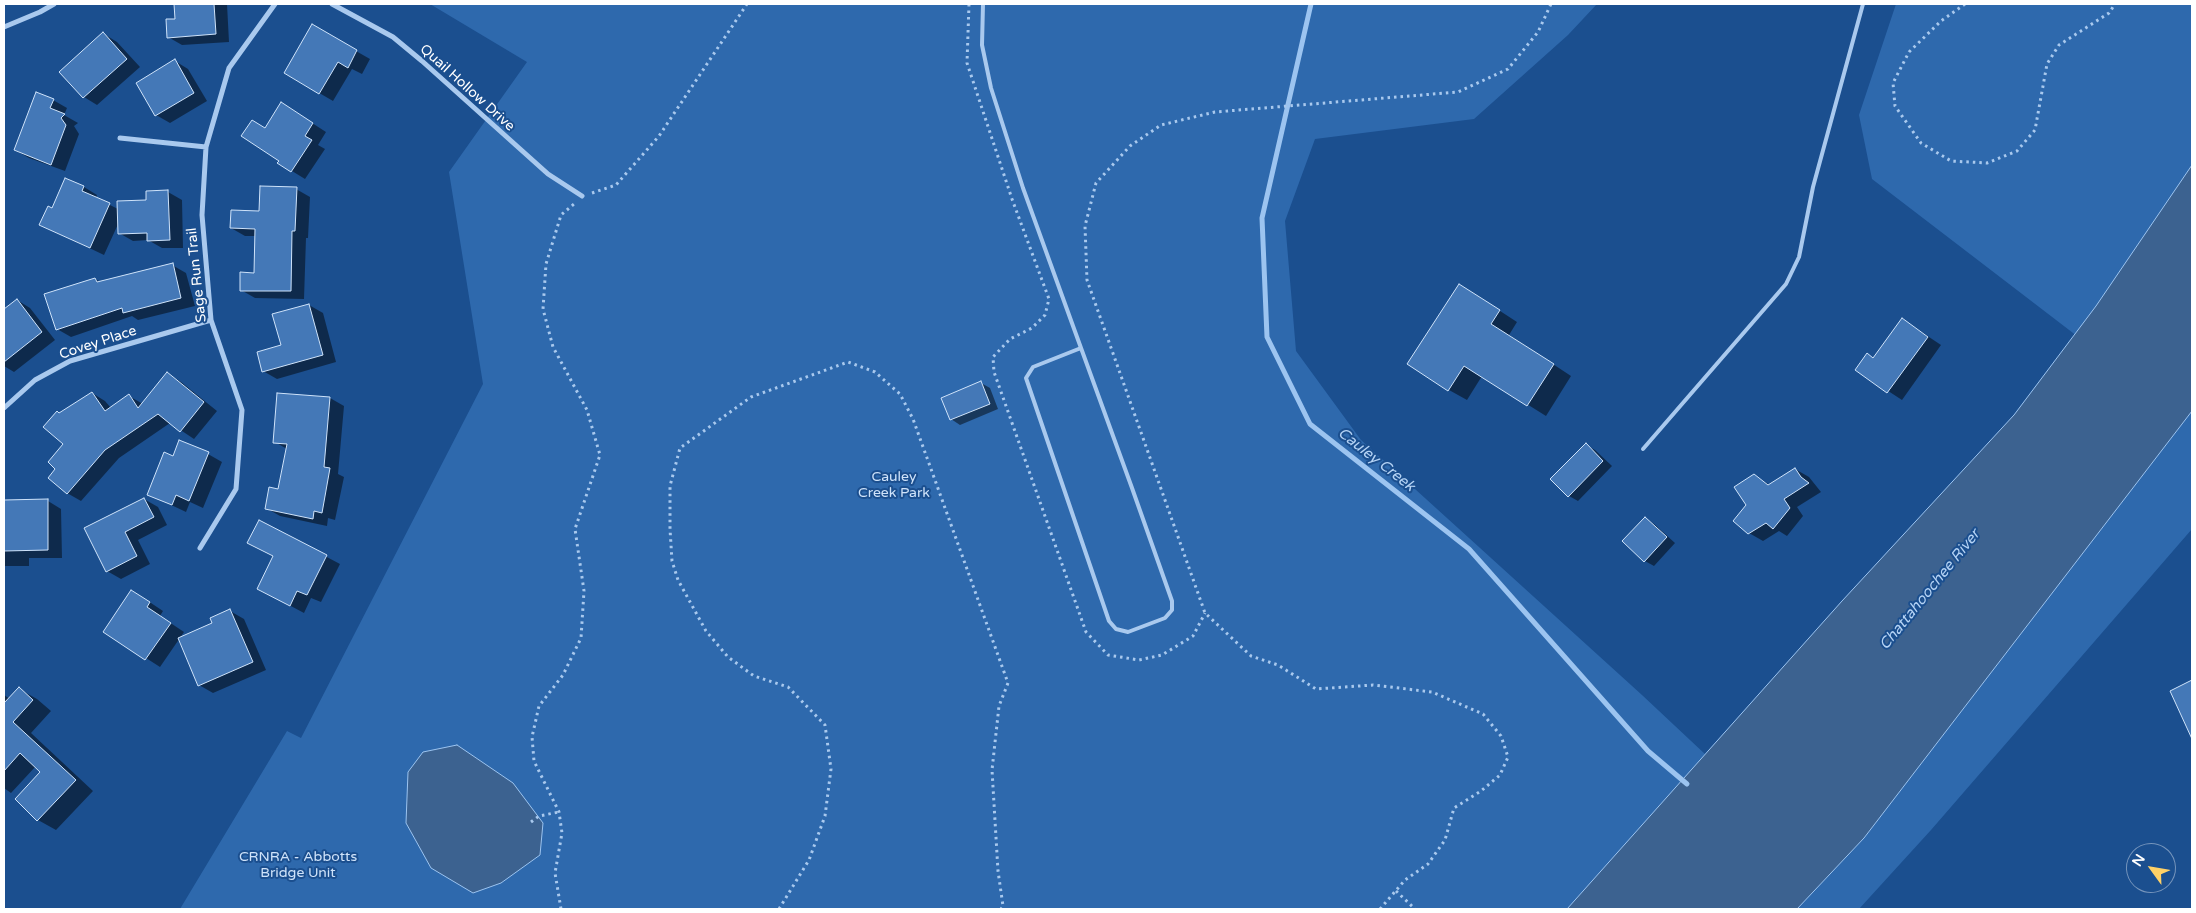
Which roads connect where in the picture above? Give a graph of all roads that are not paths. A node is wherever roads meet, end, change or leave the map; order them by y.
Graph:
1 (54, 4) edge
2 (275, 4) edge
3 (332, 4) edge
4 (983, 4) edge
5 (1863, 4) edge
6 (4, 26) edge
7 (120, 138) dead end
8 (206, 147) junction
9 (582, 196) road end
10 (211, 320) junction
11 (1081, 348) junction
12 (4, 408) edge
13 (1643, 448) dead end
14 (200, 548) dead end

1 - 6 street
2 - 8 street, Sage Run Trail
3 - 9 street, Quail Hollow Drive
4 - 11 lane
5 - 13 lane
7 - 8 street
8 - 10 street, Sage Run Trail
10 - 12 street, Covey Place
10 - 14 street, Sage Run Trail
11 - 11 lane

